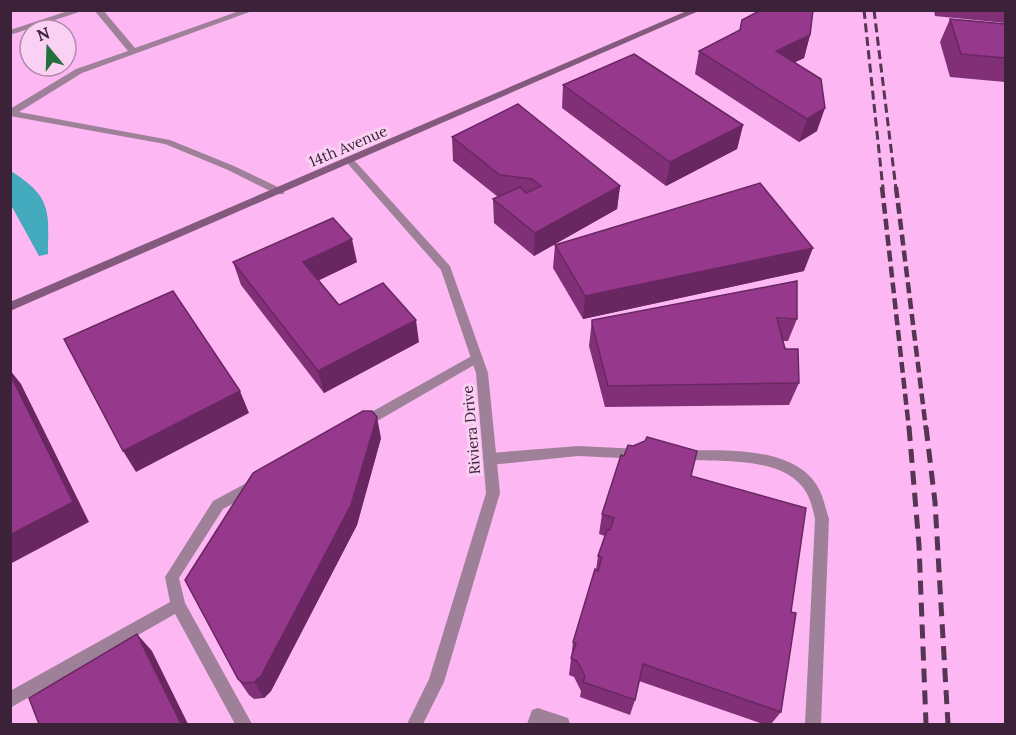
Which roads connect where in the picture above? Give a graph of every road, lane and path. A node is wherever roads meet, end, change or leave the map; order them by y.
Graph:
1 (81, 10) edge
2 (98, 10) edge
3 (251, 10) edge
4 (697, 10) edge
5 (10, 33) edge
6 (134, 51) junction
7 (11, 113) edge
8 (351, 162) junction
9 (280, 192) junction
10 (10, 307) edge
11 (477, 358) junction
12 (351, 429) edge
13 (490, 459) junction
14 (270, 476) edge
15 (178, 605) junction
16 (10, 700) edge
17 (244, 724) edge
18 (415, 724) edge
19 (535, 724) edge
20 (562, 724) edge
21 (813, 724) edge

1 - 5 street
2 - 6 street
3 - 6 street
4 - 8 main road, 14th Avenue
6 - 7 street
7 - 9 street
8 - 9 main road, 14th Avenue
8 - 11 street, Riviera Drive
9 - 10 main road, 14th Avenue
11 - 12 street
11 - 13 street, Riviera Drive
13 - 18 street, Riviera Drive
13 - 21 street
14 - 15 street
15 - 16 street
15 - 17 street
19 - 20 street

